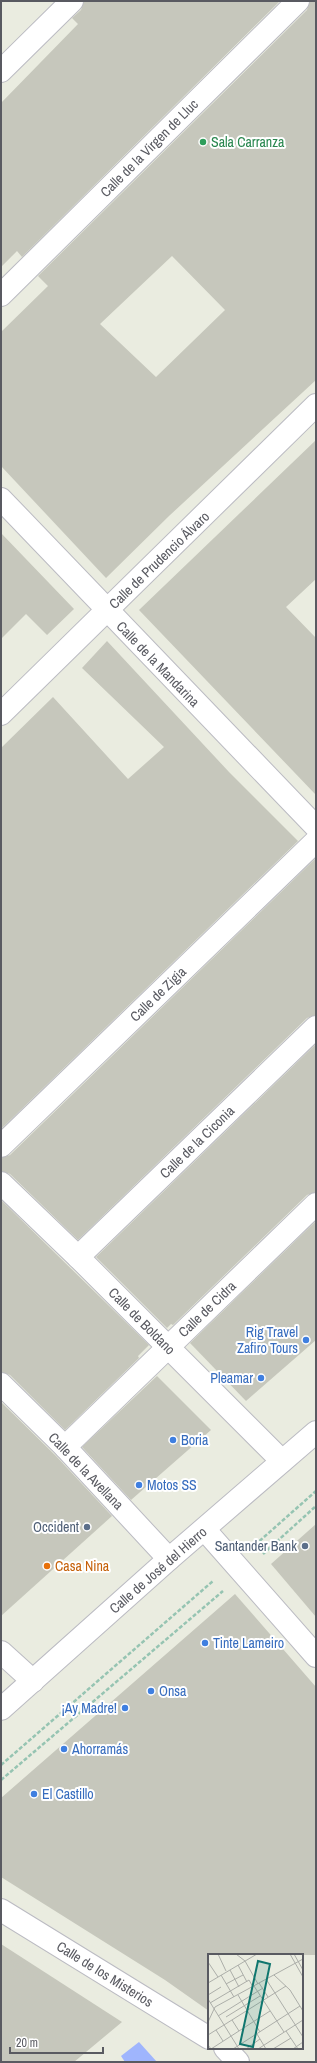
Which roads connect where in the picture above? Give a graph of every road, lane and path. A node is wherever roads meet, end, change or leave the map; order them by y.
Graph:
1 (72, 1) edge
2 (298, 1) edge
3 (1, 71) edge
4 (1, 295) edge
5 (316, 405) edge
6 (1, 499) edge
7 (107, 610) junction
8 (1, 714) edge
9 (316, 827) edge
10 (316, 841) edge
11 (316, 1027) edge
12 (1, 1146) edge
13 (1, 1183) edge
14 (316, 1204) edge
15 (78, 1257) junction
16 (167, 1347) junction
17 (1, 1384) edge
18 (314, 1437) edge
19 (65, 1448) junction
20 (282, 1461) junction
21 (316, 1491) edge
22 (316, 1506) edge
23 (204, 1530) junction
24 (261, 1556) dead end
25 (169, 1559) junction
26 (234, 1563) junction
27 (226, 1589) dead end
28 (1, 1652) edge
29 (316, 1656) edge
30 (33, 1681) junction
31 (1, 1709) edge
32 (1, 1766) edge
33 (1, 1780) edge
34 (1, 1910) edge
35 (208, 2037) edge
36 (226, 2049) edge
37 (238, 2062) edge

1 - 3 street
2 - 4 street, Calle de la Virgen de Lluc
5 - 7 street, Calle de Prudencio Álvaro
6 - 7 street, Calle de la Mandarina
7 - 8 street, Calle de Prudencio Álvaro
7 - 9 street, Calle de la Mandarina
10 - 12 street, Calle de Zigia
11 - 15 street, Calle de la Ciconia
13 - 15 street, Calle de Boldano
14 - 16 street, Calle de Cidra
15 - 16 street, Calle de Boldano
16 - 19 street, Calle de Cidra
16 - 20 street, Calle de Boldano
17 - 19 street, Calle de la Avellana
18 - 20 street, Calle de José del Hierro
19 - 25 street, Calle de la Avellana
20 - 23 street, Calle de José del Hierro
21 - 26 path
22 - 24 path
23 - 25 street, Calle de José del Hierro
23 - 26 street
25 - 30 street, Calle de José del Hierro
26 - 29 street
26 - 32 path
27 - 33 path
28 - 30 street
30 - 31 street, Calle de José del Hierro
34 - 35 street, Calle de los Misterios
36 - 37 street

